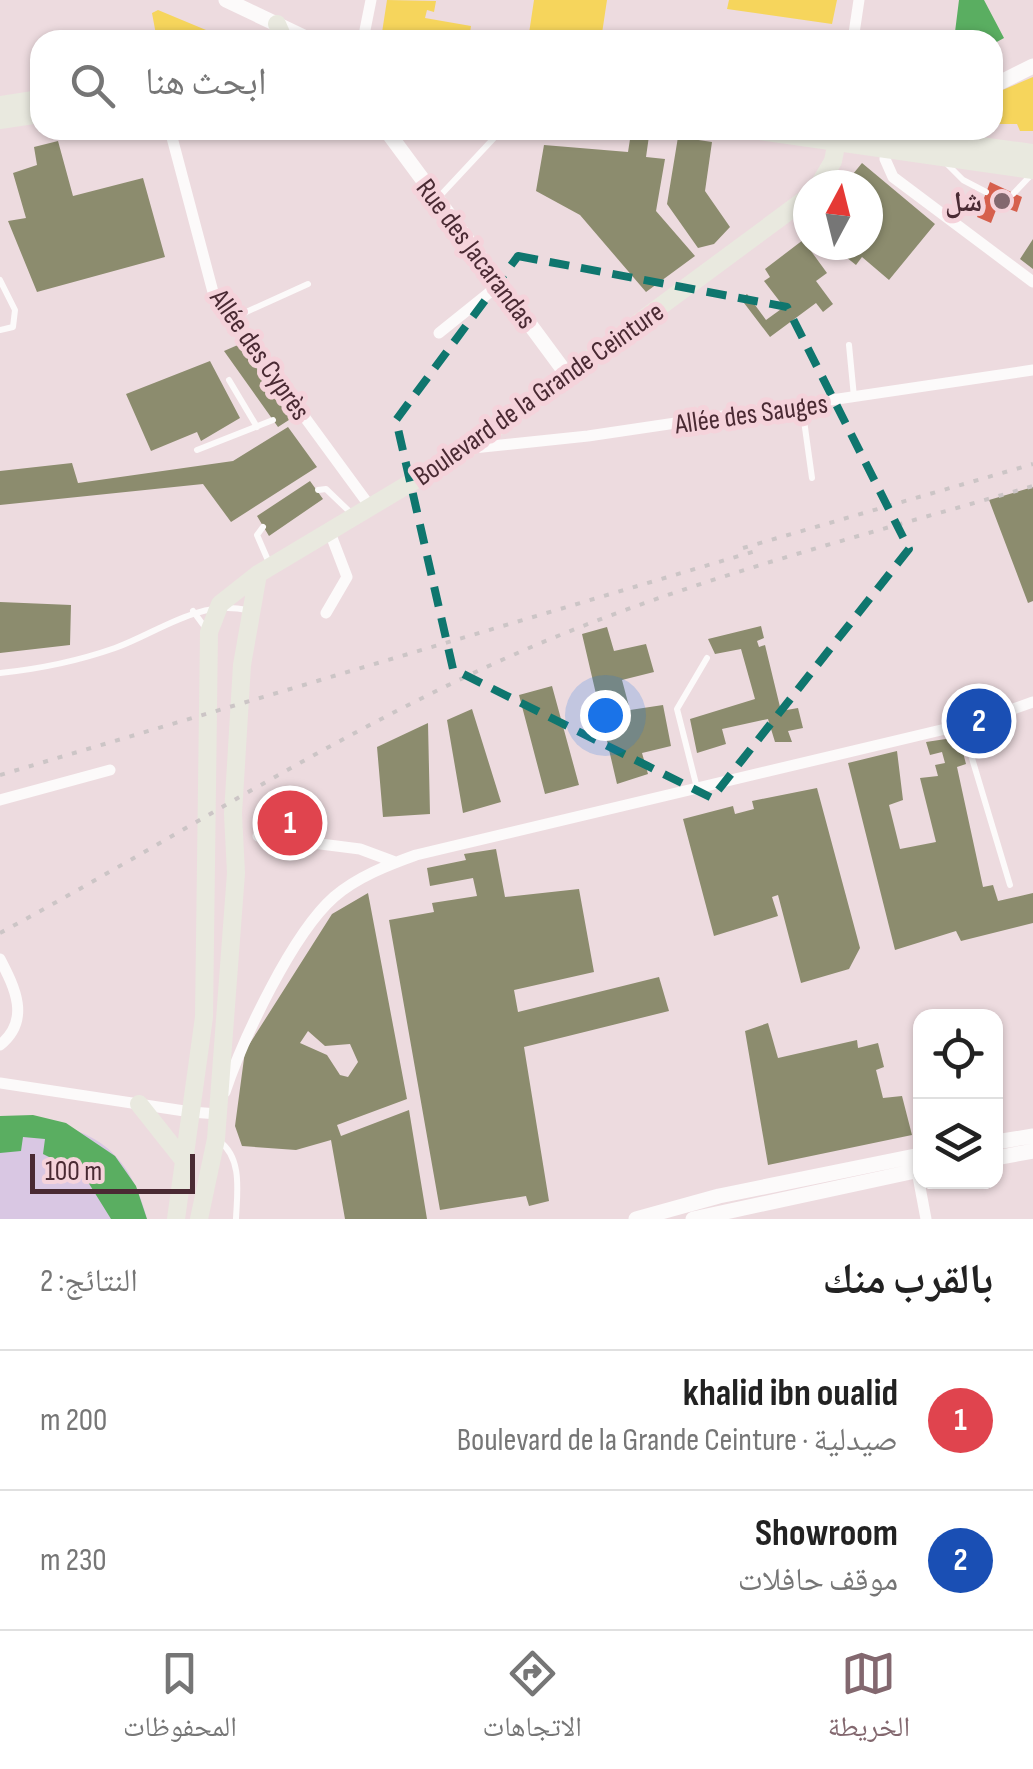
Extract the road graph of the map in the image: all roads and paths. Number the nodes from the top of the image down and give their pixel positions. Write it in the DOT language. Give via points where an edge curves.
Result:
graph roads {
  1 [pos="226,0"];
  2 [pos="371,0"];
  3 [pos="859,0"];
  4 [pos="277,30"];
  5 [pos="365,30"];
  6 [pos="854,30"];
  7 [pos="1033,66"];
  8 [pos="1003,81"];
  9 [pos="30,100"];
  10 [pos="0,105"];
  11 [pos="30,116"];
  12 [pos="0,120"];
  13 [pos="173,140"];
  14 [pos="393,140"];
  15 [pos="492,140"];
  16 [pos="837,140"];
  17 [pos="896,140"];
  18 [pos="902,140"];
  19 [pos="916,140"];
  20 [pos="976,140"];
  21 [pos="982,147"];
  22 [pos="1033,153"];
  23 [pos="942,158"];
  24 [pos="825,170"];
  25 [pos="1033,171"];
  26 [pos="986,192"];
  27 [pos="1013,194"];
  28 [pos="437,200"];
  29 [pos="793,207"];
  30 [pos="0,280"];
  31 [pos="1033,282"];
  32 [pos="308,284"];
  33 [pos="500,284"];
  34 [pos="232,318"];
  35 [pos="0,330"];
  36 [pos="439,333"];
  37 [pos="849,345"];
  38 [pos="1033,370"];
  39 [pos="568,376"];
  40 [pos="229,380"];
  41 [pos="854,398"];
  42 [pos="802,406"];
  43 [pos="273,420"];
  44 [pos="257,426"];
  45 [pos="469,448"];
  46 [pos="197,450"];
  47 [pos="812,478"];
  48 [pos="318,490"];
  49 [pos="361,510"];
  50 [pos="264,527"];
  51 [pos="328,530"];
  52 [pos="265,570"];
  53 [pos="220,604"];
  54 [pos="193,611"];
  55 [pos="253,611"];
  56 [pos="326,614"];
  57 [pos="209,632"];
  58 [pos="707,658"];
  59 [pos="0,673"];
  60 [pos="1033,702"];
  61 [pos="962,725"];
  62 [pos="110,770"];
  63 [pos="697,790"];
  64 [pos="0,800"];
  65 [pos="258,836"];
  66 [pos="395,862"];
  67 [pos="1010,884"];
  68 [pos="0,959"];
  69 [pos="0,1045"];
  70 [pos="0,1083"];
  71 [pos="139,1104"];
  72 [pos="192,1112"];
  73 [pos="218,1114"];
  74 [pos="1033,1136"];
  75 [pos="216,1140"];
  76 [pos="1003,1141"];
  77 [pos="1033,1152"];
  78 [pos="1003,1157"];
  79 [pos="185,1162"];
  80 [pos="913,1167"];
  81 [pos="913,1167"];
  82 [pos="922,1189"];
  83 [pos="176,1219"];
  84 [pos="200,1219"];
  85 [pos="236,1219"];
  86 [pos="636,1219"];
  87 [pos="693,1219"];
  88 [pos="926,1219"];
  1 -- 4 [label="street"];
  2 -- 5 [label="street"];
  3 -- 6 [label="street"];
  7 -- 8 [label="street"];
  9 -- 10 [label="main road"];
  11 -- 12 [label="main road"];
  13 -- 34 [label="street, Allée des Cyprès" via="211,286"];
  14 -- 28 [label="street, Rue des Jacarandas"];
  15 -- 28 [label="lane"];
  16 -- 24 [label="main road"];
  17 -- 31 [label="street" via="885,159 894,177"];
  18 -- 23 [label="main road"];
  19 -- 21 [label="main road"];
  20 -- 21 [label="main road"];
  21 -- 22 [label="main road"];
  23 -- 25 [label="main road"];
  23 -- 26 [label="lane"];
  25 -- 27 [label="lane"];
  28 -- 33 [label="street, Rue des Jacarandas"];
  29 -- 39 [label="main road, Boulevard de la Grande Ceinture"];
  30 -- 35 [label="lane" via="15,320"];
  32 -- 34 [label="lane"];
  33 -- 36 [label="street"];
  33 -- 39 [label="street, Rue des Jacarandas"];
  34 -- 49 [label="street, Allée des Cyprès"];
  37 -- 41 [label="lane"];
  38 -- 41 [label="street, Allée des Sauges"];
  39 -- 45 [label="main road, Boulevard de la Grande Ceinture"];
  40 -- 44 [label="lane"];
  41 -- 42 [label="street, Allée des Sauges"];
  42 -- 45 [label="street, Allée des Sauges"];
  42 -- 47 [label="lane"];
  43 -- 44 [label="lane"];
  44 -- 46 [label="lane"];
  45 -- 49 [label="main road, Boulevard de la Grande Ceinture"];
  48 -- 49 [label="lane"];
  49 -- 51 [label="main road, Boulevard de la Grande Ceinture"];
  50 -- 52 [label="lane" via="258,535"];
  51 -- 52 [label="main road, Boulevard de la Grande Ceinture"];
  51 -- 56 [label="street" via="347,577"];
  52 -- 53 [label="main road, Boulevard de la Grande Ceinture"];
  52 -- 55 [label="main road"];
  53 -- 54 [label="lane"];
  53 -- 55 [label="lane"];
  53 -- 57 [label="main road"];
  54 -- 57 [label="lane"];
  54 -- 59 [label="lane" via="74,661"];
  55 -- 73 [label="main road" via="242,665 236,872"];
  57 -- 72 [label="main road" via="204,1017"];
  58 -- 63 [label="lane" via="677,709"];
  60 -- 61 [label="street"];
  61 -- 63 [label="street"];
  61 -- 67 [label="lane"];
  62 -- 64 [label="street"];
  63 -- 66 [label="street"];
  65 -- 66 [label="street" via="360,849"];
  66 -- 73 [label="street" via="352,884 316,916 241,1044"];
  68 -- 69 [label="street" via="19,1004 14,1029"];
  70 -- 71 [label="street"];
  71 -- 72 [label="street"];
  71 -- 79 [label="main road"];
  72 -- 73 [label="street"];
  72 -- 79 [label="main road"];
  73 -- 75 [label="main road"];
  74 -- 76 [label="street"];
  75 -- 84 [label="main road"];
  75 -- 85 [label="lane" via="236,1167"];
  77 -- 78 [label="street"];
  79 -- 83 [label="main road"];
  80 -- 86 [label="street" via="708,1199"];
  81 -- 87 [label="street"];
  82 -- 88 [label="street"];
}
